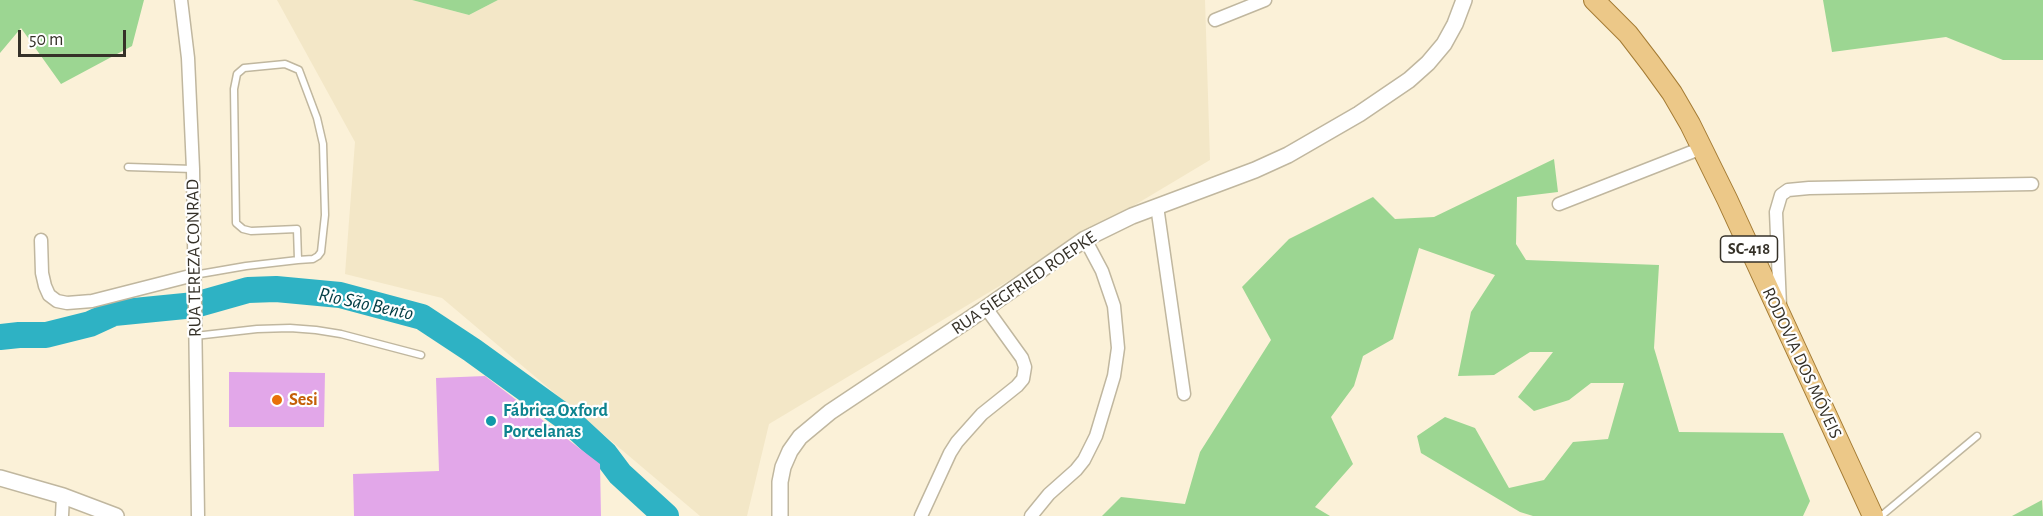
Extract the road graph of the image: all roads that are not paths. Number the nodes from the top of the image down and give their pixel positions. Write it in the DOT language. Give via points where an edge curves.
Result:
graph roads {
  1 [pos="181,0"];
  2 [pos="1265,0"];
  3 [pos="1464,0"];
  4 [pos="1594,0"];
  5 [pos="1215,20"];
  6 [pos="1702,148"];
  7 [pos="128,167"];
  8 [pos="193,169"];
  9 [pos="2032,183"];
  10 [pos="1559,204"];
  11 [pos="1157,206"];
  12 [pos="1086,239"];
  13 [pos="41,240"];
  14 [pos="298,260"];
  15 [pos="194,275"];
  16 [pos="986,308"];
  17 [pos="1781,320"];
  18 [pos="195,336"];
  19 [pos="421,355"];
  20 [pos="1184,394"];
  21 [pos="1977,436"];
  22 [pos="0,478"];
  23 [pos="63,496"];
  24 [pos="62,516"];
  25 [pos="116,516"];
  26 [pos="198,516"];
  27 [pos="780,516"];
  28 [pos="921,516"];
  29 [pos="1031,516"];
  30 [pos="1873,516"];
  31 [pos="1881,516"];
  1 -- 8 [label="street, RUA TEREZA CONRAD"];
  2 -- 5 [label="street"];
  3 -- 11 [label="street, RUA SIEGFRIED ROEPKE" via="1444,44 1428,63 1385,97 1288,155"];
  4 -- 6 [label="main road, RODOVIA DOS MÓVEIS / SC-418" via="1651,64"];
  6 -- 10 [label="street"];
  6 -- 17 [label="main road, RODOVIA DOS MÓVEIS / SC-418"];
  7 -- 8 [label="lane"];
  8 -- 15 [label="street, RUA TEREZA CONRAD"];
  9 -- 17 [label="street" via="1788,190 1781,195 1776,212"];
  11 -- 12 [label="street, RUA SIEGFRIED ROEPKE"];
  11 -- 20 [label="street"];
  12 -- 16 [label="street, RUA SIEGFRIED ROEPKE"];
  12 -- 29 [label="street" via="1114,306 1118,334 1114,376 1096,436 1084,460"];
  13 -- 15 [label="street" via="45,286 57,301 92,301"];
  14 -- 14 [label="lane" via="297,230 251,231 236,223 234,89 237,74 244,68 285,64 299,70 317,118 323,144 325,215 321,252 313,259"];
  14 -- 15 [label="lane"];
  15 -- 18 [label="street, RUA TEREZA CONRAD"];
  16 -- 27 [label="street, RUA SIEGFRIED ROEPKE" via="838,406 800,437 783,466"];
  16 -- 28 [label="street" via="1022,358 1023,379 957,442"];
  17 -- 30 [label="main road, RODOVIA DOS MÓVEIS / SC-418"];
  18 -- 19 [label="lane" via="257,329 307,329"];
  18 -- 26 [label="street, RUA TEREZA CONRAD"];
  21 -- 31 [label="lane"];
  22 -- 23 [label="street"];
  23 -- 24 [label="street"];
  23 -- 25 [label="street"];
}
